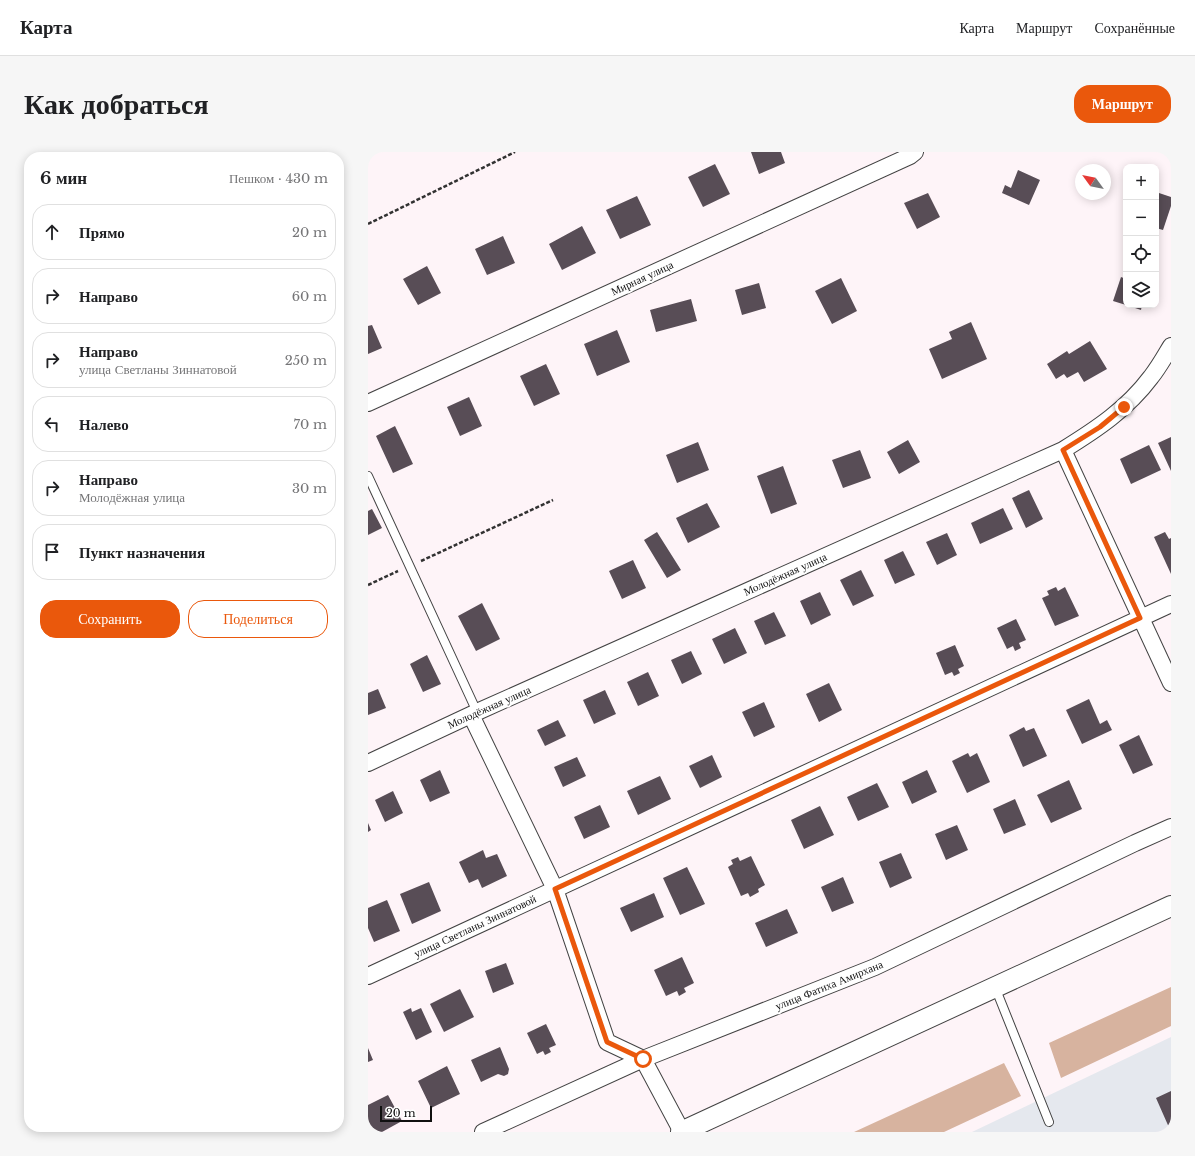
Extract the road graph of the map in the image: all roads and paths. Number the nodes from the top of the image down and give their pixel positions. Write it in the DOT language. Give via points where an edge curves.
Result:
graph roads {
  1 [pos="515,152"];
  2 [pos="915,152"];
  3 [pos="368,224"];
  4 [pos="1171,346"];
  5 [pos="368,403"];
  6 [pos="1063,450"];
  7 [pos="368,476"];
  8 [pos="553,500"];
  9 [pos="411,566"];
  10 [pos="368,585"];
  11 [pos="1171,604"];
  12 [pos="1140,618"];
  13 [pos="1171,683"];
  14 [pos="474,714"];
  15 [pos="368,763"];
  16 [pos="1171,827"];
  17 [pos="555,889"];
  18 [pos="1171,906"];
  19 [pos="368,976"];
  20 [pos="995,987"];
  21 [pos="643,1059"];
  22 [pos="1050,1122"];
  23 [pos="483,1132"];
  24 [pos="682,1132"];
  1 -- 3 [label="path"];
  2 -- 5 [label="street, Мирная улица"];
  4 -- 6 [label="street, Молодёжная улица" via="1151,377 1124,407 1100,427"];
  6 -- 12 [label="street"];
  6 -- 14 [label="street, Молодёжная улица"];
  7 -- 9 [label="lane"];
  8 -- 9 [label="path"];
  9 -- 10 [label="path"];
  9 -- 14 [label="lane"];
  11 -- 12 [label="street, улица Светланы Зиннатовой"];
  12 -- 13 [label="street"];
  12 -- 17 [label="street, улица Светланы Зиннатовой"];
  14 -- 15 [label="street, Молодёжная улица"];
  14 -- 17 [label="street"];
  16 -- 21 [label="street, улица Фатиха Амирхана" via="875,967"];
  17 -- 19 [label="street, улица Светланы Зиннатовой"];
  17 -- 21 [label="street" via="607,1042"];
  18 -- 20 [label="street"];
  20 -- 22 [label="lane"];
  20 -- 24 [label="street"];
  21 -- 23 [label="street, улица Фатиха Амирхана"];
  21 -- 24 [label="street"];
}
